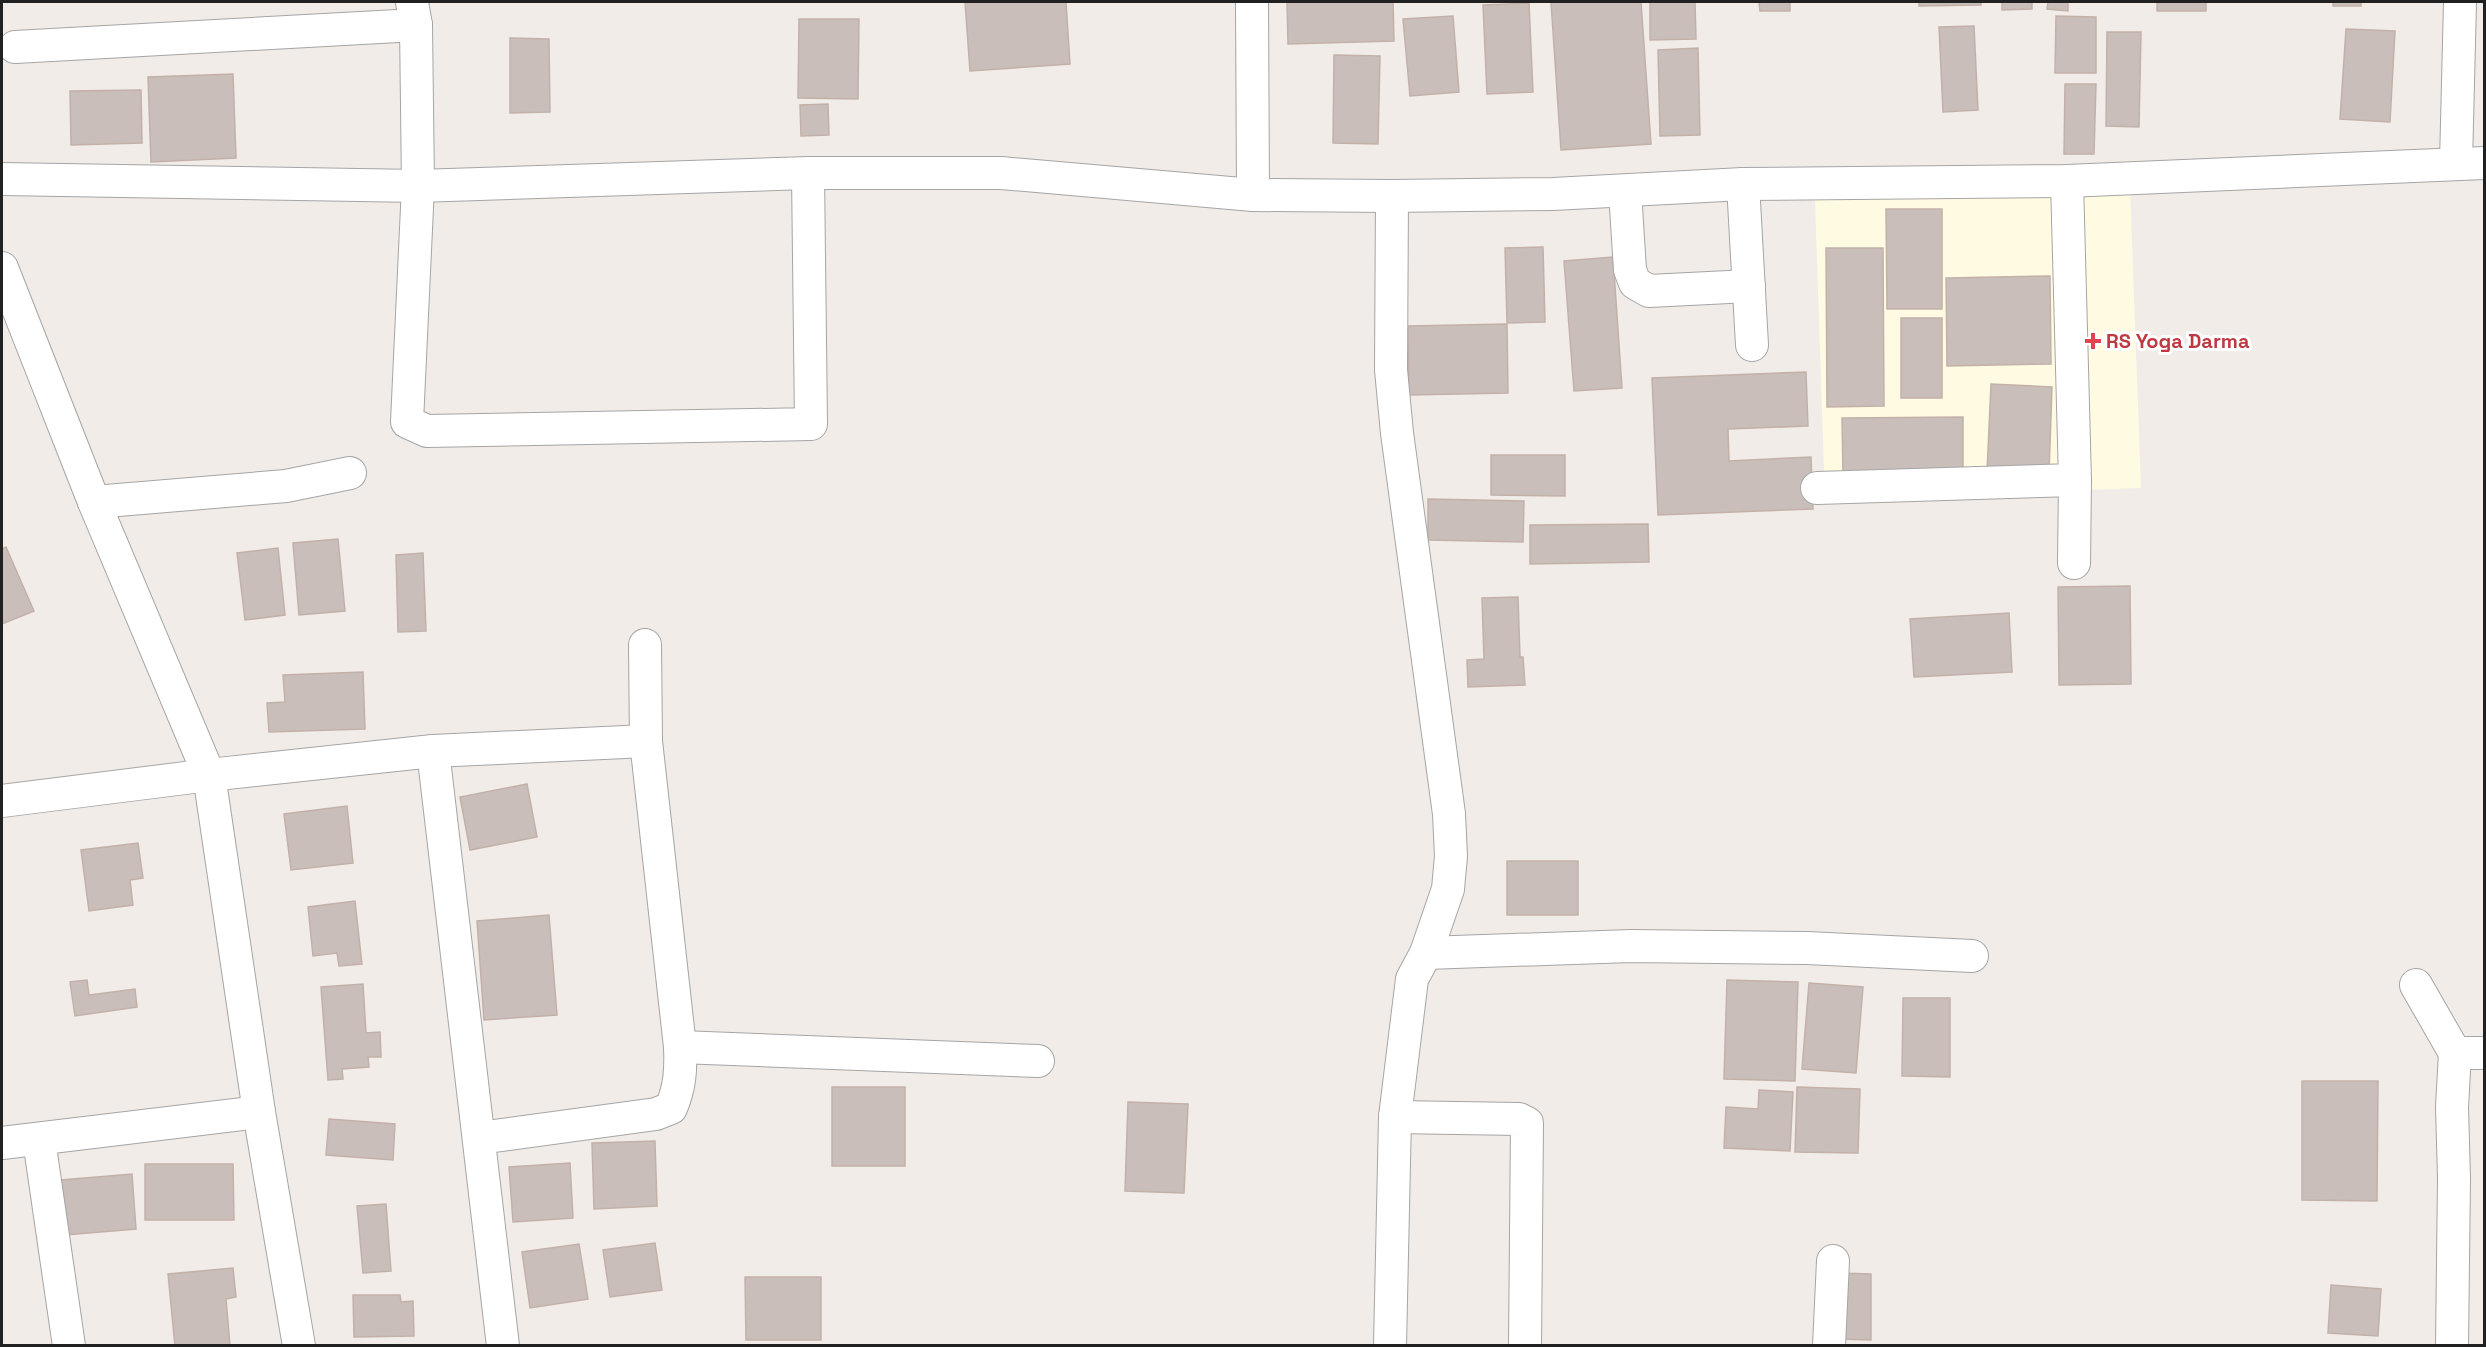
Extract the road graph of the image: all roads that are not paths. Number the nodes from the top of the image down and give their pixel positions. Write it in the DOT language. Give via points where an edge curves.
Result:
graph roads {
  1 [pos="1252,2"];
  2 [pos="2460,2"];
  3 [pos="415,13"];
  4 [pos="15,47"];
  5 [pos="2470,163"];
  6 [pos="808,173"];
  7 [pos="2,179"];
  8 [pos="2067,181"];
  9 [pos="1743,184"];
  10 [pos="418,186"];
  11 [pos="1625,191"];
  12 [pos="1253,195"];
  13 [pos="1392,195"];
  14 [pos="2,268"];
  15 [pos="1749,286"];
  16 [pos="1752,345"];
  17 [pos="350,474"];
  18 [pos="2075,480"];
  19 [pos="1817,488"];
  20 [pos="94,502"];
  21 [pos="2074,563"];
  22 [pos="645,645"];
  23 [pos="646,741"];
  24 [pos="433,751"];
  25 [pos="209,775"];
  26 [pos="2,801"];
  27 [pos="1426,952"];
  28 [pos="1972,956"];
  29 [pos="2416,985"];
  30 [pos="680,1047"];
  31 [pos="2470,1053"];
  32 [pos="1038,1061"];
  33 [pos="259,1112"];
  34 [pos="1395,1117"];
  35 [pos="479,1138"];
  36 [pos="39,1140"];
  37 [pos="2,1143"];
  38 [pos="1833,1261"];
  39 [pos="69,1346"];
  40 [pos="299,1346"];
  41 [pos="503,1346"];
  42 [pos="1390,1346"];
  43 [pos="1525,1346"];
  44 [pos="1829,1346"];
  45 [pos="2452,1346"];
  1 -- 12 [label="street"];
  2 -- 5 [label="street"];
  3 -- 4 [label="street"];
  3 -- 10 [label="street"];
  5 -- 8 [label="street"];
  6 -- 10 [label="street"];
  6 -- 10 [label="street" via="811,424 427,431 407,422"];
  6 -- 12 [label="street" via="1001,173"];
  7 -- 10 [label="street"];
  8 -- 9 [label="street"];
  8 -- 18 [label="street"];
  9 -- 11 [label="street"];
  9 -- 15 [label="street"];
  11 -- 13 [label="street"];
  11 -- 15 [label="street" via="1630,270 1635,283 1649,291"];
  12 -- 13 [label="street"];
  13 -- 27 [label="street" via="1392,381 1449,814 1448,889"];
  14 -- 20 [label="street"];
  15 -- 16 [label="street"];
  17 -- 20 [label="street" via="286,486"];
  18 -- 19 [label="street"];
  18 -- 21 [label="street"];
  20 -- 25 [label="street"];
  22 -- 23 [label="street"];
  23 -- 24 [label="street"];
  23 -- 30 [label="street"];
  24 -- 25 [label="street"];
  24 -- 35 [label="street"];
  25 -- 26 [label="street"];
  25 -- 33 [label="street"];
  27 -- 28 [label="street" via="1642,946"];
  27 -- 34 [label="street" via="1412,979"];
  29 -- 31 [label="street"];
  30 -- 32 [label="street"];
  30 -- 35 [label="street" via="682,1072 671,1108 656,1114"];
  31 -- 45 [label="street" via="2452,1107"];
  33 -- 36 [label="street"];
  33 -- 40 [label="street"];
  34 -- 42 [label="street"];
  34 -- 43 [label="street" via="1519,1119 1527,1123"];
  35 -- 41 [label="street"];
  36 -- 37 [label="street"];
  36 -- 39 [label="street"];
  38 -- 44 [label="street"];
}
